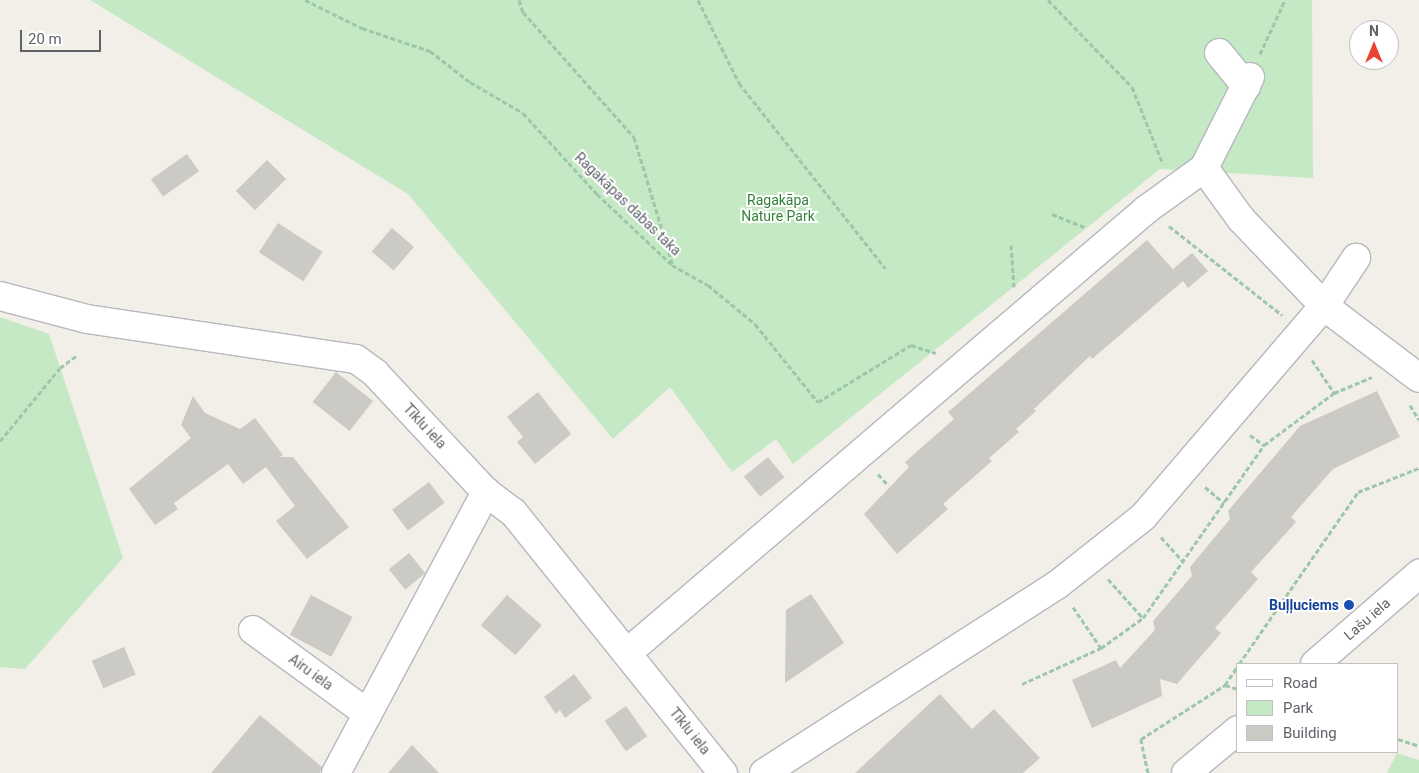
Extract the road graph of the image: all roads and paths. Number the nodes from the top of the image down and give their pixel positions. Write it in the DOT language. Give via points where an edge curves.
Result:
graph roads {
  1 [pos="305,0"];
  2 [pos="519,0"];
  3 [pos="698,0"];
  4 [pos="1048,0"];
  5 [pos="1285,0"];
  6 [pos="1219,53"];
  7 [pos="1248,81"];
  8 [pos="1204,168"];
  9 [pos="1174,190"];
  10 [pos="1147,210"];
  11 [pos="1356,258"];
  12 [pos="672,264"];
  13 [pos="885,268"];
  14 [pos="0,296"];
  15 [pos="1324,306"];
  16 [pos="1299,334"];
  17 [pos="911,345"];
  18 [pos="77,355"];
  19 [pos="1373,377"];
  20 [pos="1419,378"];
  21 [pos="1334,393"];
  22 [pos="0,441"];
  23 [pos="1419,468"];
  24 [pos="486,492"];
  25 [pos="1090,559"];
  26 [pos="1419,574"];
  27 [pos="1057,585"];
  28 [pos="1143,618"];
  29 [pos="253,630"];
  30 [pos="1101,648"];
  31 [pos="627,653"];
  32 [pos="1239,663"];
  33 [pos="1316,663"];
  34 [pos="1236,668"];
  35 [pos="1022,684"];
  36 [pos="1225,685"];
  37 [pos="1236,688"];
  38 [pos="368,714"];
  39 [pos="1236,732"];
  40 [pos="1399,740"];
  41 [pos="1419,746"];
  42 [pos="336,773"];
  43 [pos="723,773"];
  44 [pos="764,773"];
  45 [pos="1148,773"];
  46 [pos="1186,773"];
  1 -- 12 [label="path, Ragakāpas dabas taka" via="362,28 430,51 470,82 523,112 598,194"];
  2 -- 12 [label="path" via="523,12 634,137"];
  3 -- 13 [label="path" via="739,83"];
  4 -- 9 [label="path" via="1132,87"];
  5 -- 7 [label="path"];
  6 -- 7 [label="street"];
  7 -- 8 [label="street"];
  8 -- 9 [label="street"];
  8 -- 15 [label="street" via="1241,218"];
  9 -- 10 [label="street"];
  10 -- 16 [label="path"];
  10 -- 31 [label="street"];
  11 -- 15 [label="street"];
  12 -- 17 [label="path, Ragakāpas dabas taka" via="708,284 755,324 818,402"];
  14 -- 24 [label="street, Tīklu iela" via="87,319 356,359 375,373"];
  15 -- 16 [label="street"];
  15 -- 20 [label="street"];
  16 -- 21 [label="path"];
  16 -- 25 [label="street" via="1143,517"];
  18 -- 22 [label="path" via="60,368"];
  19 -- 21 [label="path"];
  21 -- 28 [label="path" via="1264,445"];
  23 -- 32 [label="path" via="1358,492"];
  24 -- 31 [label="street, Tīklu iela" via="513,512"];
  24 -- 38 [label="street" via="441,570"];
  25 -- 27 [label="street"];
  25 -- 28 [label="path"];
  26 -- 33 [label="street, Lašu iela"];
  27 -- 30 [label="path"];
  27 -- 44 [label="street"];
  28 -- 30 [label="path"];
  29 -- 38 [label="street, Airu iela"];
  30 -- 35 [label="path"];
  31 -- 43 [label="street, Tīklu iela"];
  34 -- 36 [label="path"];
  36 -- 37 [label="path"];
  36 -- 45 [label="path" via="1141,739"];
  38 -- 42 [label="street"];
  39 -- 46 [label="street"];
  40 -- 41 [label="path"];
}
